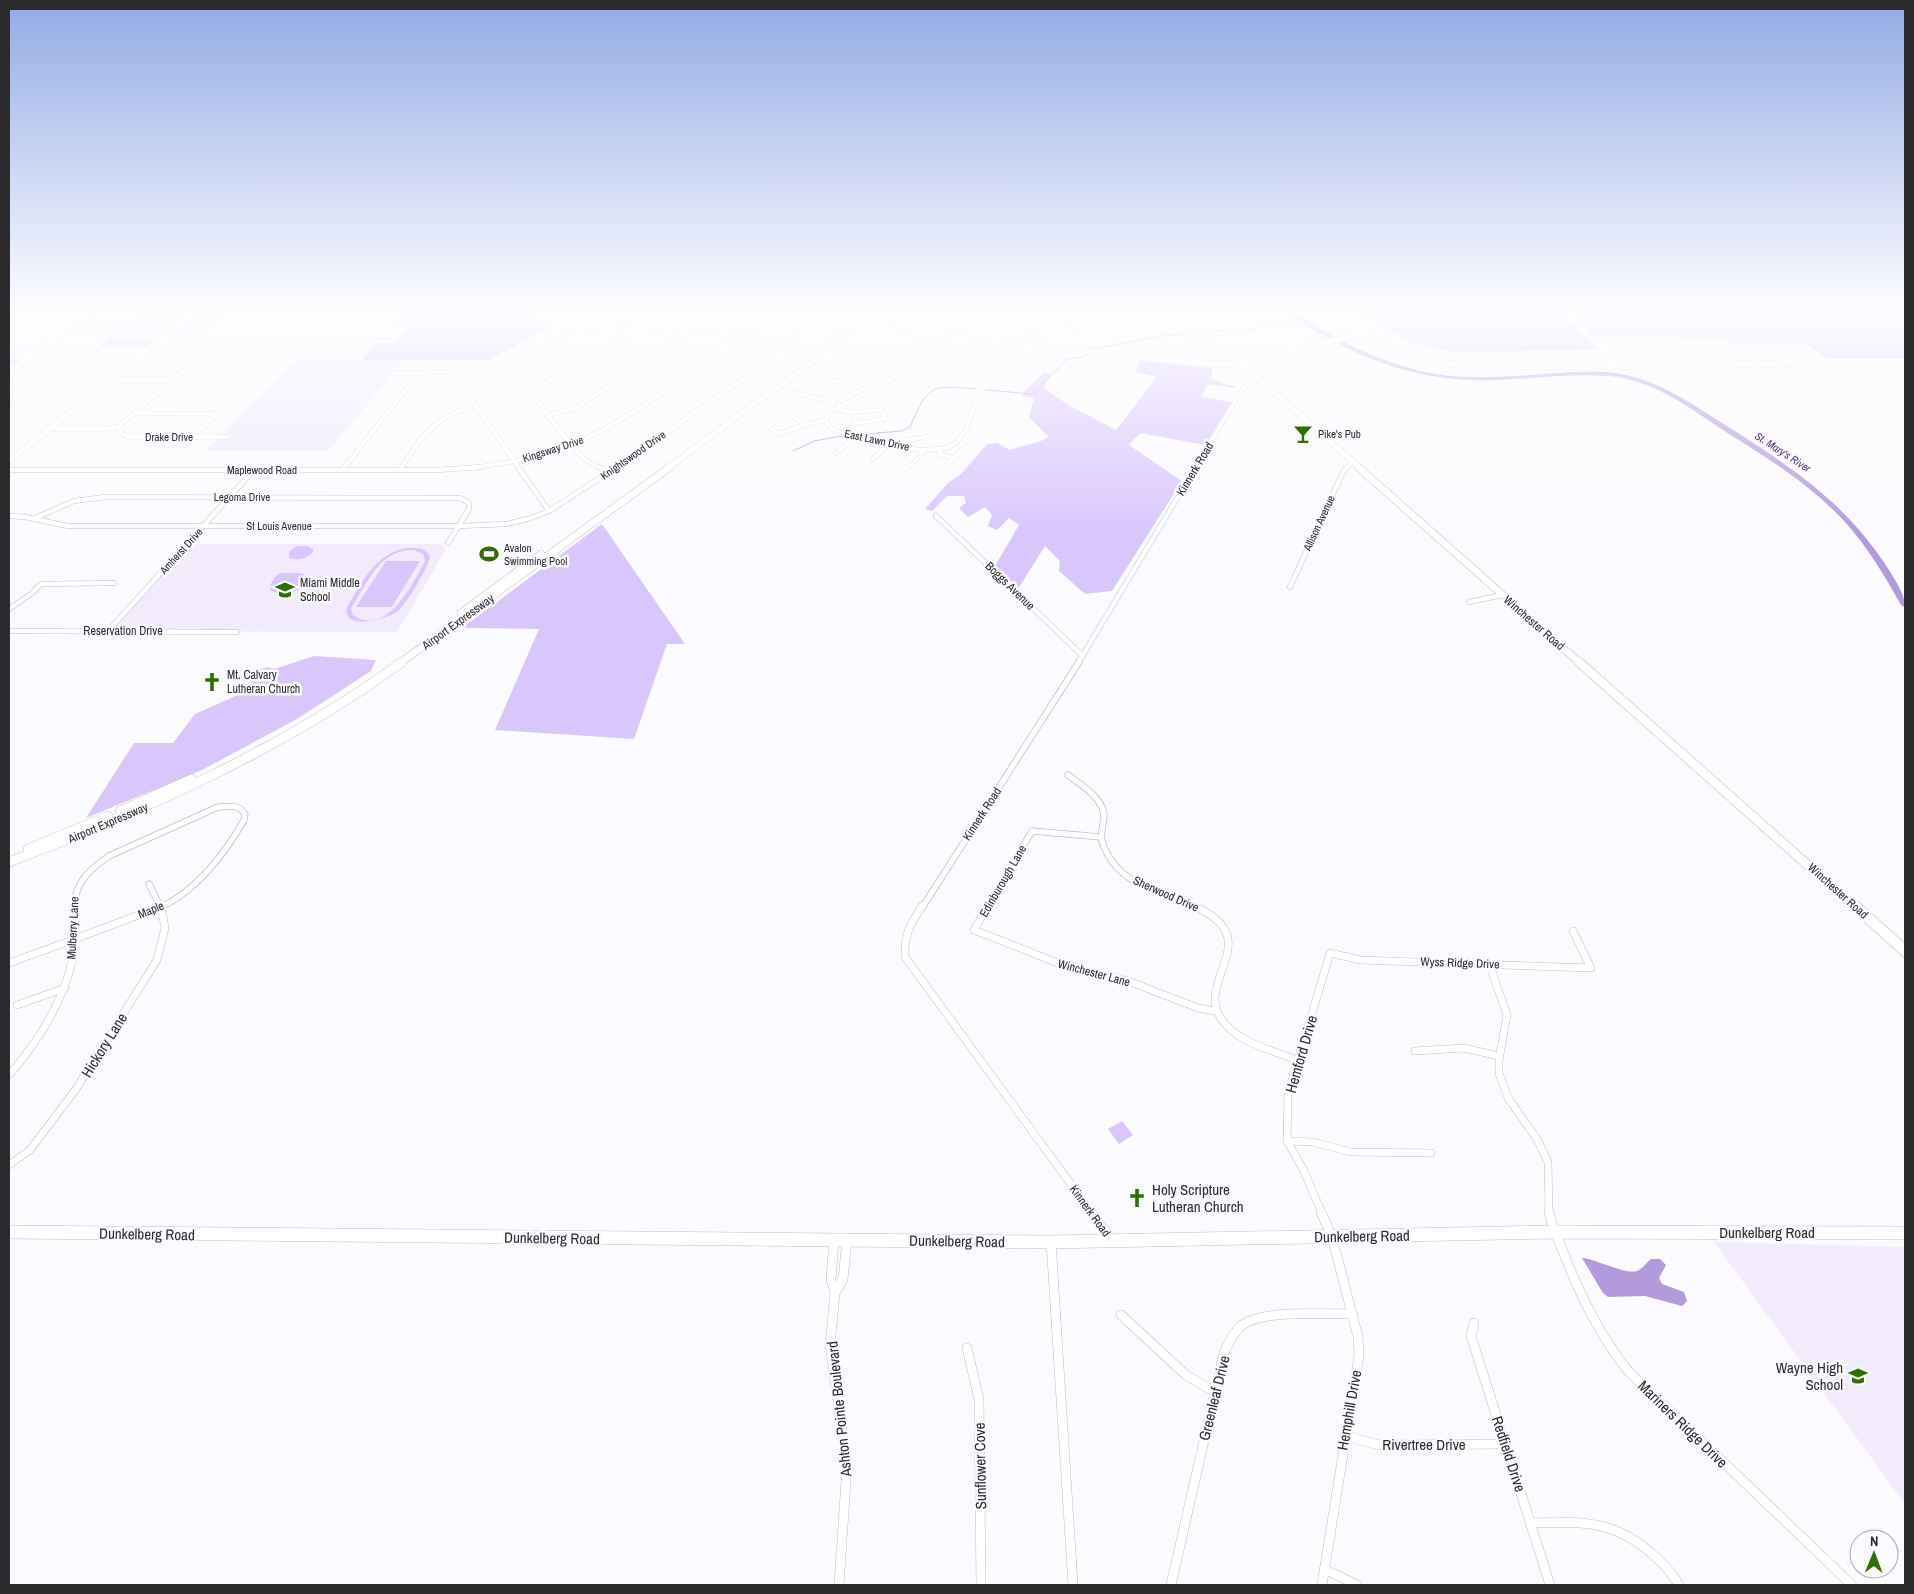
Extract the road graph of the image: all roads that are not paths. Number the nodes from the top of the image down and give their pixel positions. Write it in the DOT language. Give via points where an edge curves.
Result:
graph roads {
  1 [pos="13,385"];
  2 [pos="103,385"];
  3 [pos="166,385"];
  4 [pos="246,385"];
  5 [pos="409,385"];
  6 [pos="462,385"];
  7 [pos="525,385"];
  8 [pos="539,385"];
  9 [pos="611,385"];
  10 [pos="673,385"];
  11 [pos="734,385"];
  12 [pos="773,385"];
  13 [pos="781,385"];
  14 [pos="851,385"];
  15 [pos="880,385"];
  16 [pos="982,385"];
  17 [pos="1247,385"];
  18 [pos="1267,385"];
  19 [pos="528,389"];
  20 [pos="159,391"];
  21 [pos="192,391"];
  22 [pos="872,391"];
  23 [pos="787,392"];
  24 [pos="9,402"];
  25 [pos="476,406"];
  26 [pos="842,406"];
  27 [pos="836,408"];
  28 [pos="852,412"];
  29 [pos="133,414"];
  30 [pos="216,414"];
  31 [pos="548,415"];
  32 [pos="826,420"];
  33 [pos="804,425"];
  34 [pos="118,427"];
  35 [pos="48,429"];
  36 [pos="856,436"];
  37 [pos="928,436"];
  38 [pos="193,437"];
  39 [pos="226,437"];
  40 [pos="890,443"];
  41 [pos="571,445"];
  42 [pos="898,445"];
  43 [pos="925,450"];
  44 [pos="936,450"];
  45 [pos="962,450"];
  46 [pos="836,454"];
  47 [pos="12,455"];
  48 [pos="954,458"];
  49 [pos="873,459"];
  50 [pos="9,461"];
  51 [pos="514,462"];
  52 [pos="1353,462"];
  53 [pos="947,465"];
  54 [pos="911,466"];
  55 [pos="9,470"];
  56 [pos="254,470"];
  57 [pos="342,470"];
  58 [pos="400,470"];
  59 [pos="609,472"];
  60 [pos="229,497"];
  61 [pos="549,511"];
  62 [pos="9,516"];
  63 [pos="936,516"];
  64 [pos="35,518"];
  65 [pos="203,526"];
  66 [pos="459,526"];
  67 [pos="448,543"];
  68 [pos="114,584"];
  69 [pos="1290,587"];
  70 [pos="1502,595"];
  71 [pos="1469,602"];
  72 [pos="9,609"];
  73 [pos="9,631"];
  74 [pos="108,631"];
  75 [pos="237,632"];
  76 [pos="1082,656"];
  77 [pos="1068,775"];
  78 [pos="235,806"];
  79 [pos="1101,837"];
  80 [pos="9,856"];
  81 [pos="9,862"];
  82 [pos="149,884"];
  83 [pos="161,907"];
  84 [pos="974,930"];
  85 [pos="1573,931"];
  86 [pos="74,939"];
  87 [pos="1905,951"];
  88 [pos="1330,953"];
  89 [pos="9,963"];
  90 [pos="1489,964"];
  91 [pos="65,988"];
  92 [pos="17,1005"];
  93 [pos="1215,1011"];
  94 [pos="1415,1051"];
  95 [pos="1499,1056"];
  96 [pos="1299,1061"];
  97 [pos="9,1075"];
  98 [pos="1288,1140"];
  99 [pos="1431,1153"];
  100 [pos="9,1165"];
  101 [pos="9,1232"];
  102 [pos="1555,1232"];
  103 [pos="1905,1233"];
  104 [pos="1332,1237"];
  105 [pos="840,1240"];
  106 [pos="1112,1241"];
  107 [pos="1051,1242"];
  108 [pos="835,1293"];
  109 [pos="1353,1314"];
  110 [pos="1121,1315"];
  111 [pos="1474,1322"];
  112 [pos="967,1348"];
  113 [pos="1215,1392"];
  114 [pos="1345,1434"];
  115 [pos="1505,1444"];
  116 [pos="1531,1524"];
  117 [pos="1324,1569"];
  118 [pos="839,1585"];
  119 [pos="981,1585"];
  120 [pos="1073,1585"];
  121 [pos="1171,1585"];
  122 [pos="1322,1585"];
  123 [pos="1357,1585"];
  124 [pos="1550,1585"];
  125 [pos="1679,1585"];
  126 [pos="1852,1585"];
  1 -- 24 [label="street"];
  2 -- 35 [label="main road"];
  3 -- 20 [label="street"];
  4 -- 30 [label="street"];
  5 -- 57 [label="street"];
  6 -- 25 [label="street"];
  7 -- 19 [label="street"];
  8 -- 19 [label="street"];
  9 -- 31 [label="street" via="570,410"];
  10 -- 41 [label="street, Kingsway Drive" via="616,422"];
  11 -- 59 [label="street, Knightswood Drive"];
  12 -- 80 [label="main road, Airport Expressway" via="379,673 292,726 214,768 122,811"];
  13 -- 81 [label="main road, Airport Expressway" via="368,687 312,722 160,801"];
  14 -- 22 [label="street"];
  15 -- 22 [label="street"];
  16 -- 44 [label="street" via="964,436 954,444"];
  17 -- 76 [label="street, Kinnerk Road"];
  18 -- 52 [label="main road, Winchester Road"];
  19 -- 31 [label="street"];
  20 -- 21 [label="street"];
  20 -- 29 [label="street"];
  22 -- 26 [label="street"];
  23 -- 26 [label="street"];
  25 -- 51 [label="street"];
  25 -- 58 [label="street" via="455,412 431,426"];
  26 -- 27 [label="street"];
  27 -- 28 [label="street"];
  27 -- 32 [label="street"];
  28 -- 28 [label="street" via="882,410 886,419 856,423"];
  29 -- 30 [label="street"];
  29 -- 34 [label="street"];
  30 -- 38 [label="street"];
  31 -- 41 [label="street"];
  32 -- 33 [label="street"];
  32 -- 36 [label="street, East Lawn Drive" via="834,430"];
  33 -- 33 [label="street" via="777,433 767,424 792,416"];
  34 -- 35 [label="street"];
  34 -- 38 [label="street, Drake Drive" via="124,435 133,437"];
  35 -- 47 [label="main road"];
  36 -- 40 [label="street, East Lawn Drive"];
  36 -- 46 [label="street"];
  37 -- 42 [label="street" via="902,441"];
  38 -- 39 [label="street, Drake Drive"];
  40 -- 42 [label="street, East Lawn Drive"];
  40 -- 49 [label="street"];
  41 -- 51 [label="street, Kingsway Drive"];
  41 -- 59 [label="street" via="587,461"];
  42 -- 43 [label="street, East Lawn Drive"];
  43 -- 44 [label="street, East Lawn Drive"];
  43 -- 54 [label="street"];
  44 -- 48 [label="street"];
  45 -- 48 [label="street"];
  47 -- 50 [label="main road"];
  48 -- 53 [label="street"];
  51 -- 58 [label="street, Maplewood Road" via="459,469"];
  51 -- 61 [label="street"];
  52 -- 69 [label="street, Allison Avenue" via="1344,470"];
  52 -- 70 [label="main road, Winchester Road"];
  55 -- 56 [label="street, Maplewood Road"];
  56 -- 57 [label="street, Maplewood Road"];
  56 -- 60 [label="street, Amherst Drive"];
  57 -- 58 [label="street, Maplewood Road"];
  59 -- 61 [label="street, Knightswood Drive"];
  60 -- 64 [label="street, Legoma Drive" via="93,497 69,502"];
  60 -- 65 [label="street, Amherst Drive"];
  60 -- 66 [label="street, Legoma Drive" via="453,497 469,503"];
  61 -- 66 [label="street, St Louis Avenue" via="507,524"];
  62 -- 64 [label="street, St Louis Avenue"];
  63 -- 76 [label="street, Boggs Avenue"];
  64 -- 65 [label="street, St Louis Avenue" via="68,526"];
  65 -- 66 [label="street, St Louis Avenue"];
  65 -- 74 [label="street, Amherst Drive"];
  66 -- 67 [label="street"];
  68 -- 72 [label="street" via="41,584"];
  70 -- 71 [label="street"];
  70 -- 87 [label="main road, Winchester Road"];
  73 -- 74 [label="street, Reservation Drive"];
  74 -- 75 [label="street, Reservation Drive"];
  76 -- 106 [label="street, Kinnerk Road" via="908,929 904,949 905,957"];
  77 -- 79 [label="street" via="1101,805 1104,818"];
  78 -- 83 [label="street, Maple" via="245,814 242,826 192,885"];
  78 -- 86 [label="street, Mulberry Lane" via="225,805 207,811 95,864 82,878 73,899"];
  79 -- 84 [label="street, Edinburough Lane" via="1032,831"];
  79 -- 93 [label="street, Sherwood Drive" via="1111,860 1126,876 1150,890 1201,910 1220,924 1230,948 1215,987"];
  82 -- 83 [label="street"];
  83 -- 86 [label="street, Maple"];
  83 -- 100 [label="street, Hickory Lane" via="165,928 157,960 44,1134 30,1150"];
  84 -- 93 [label="street, Winchester Lane" via="1063,965 1128,981 1198,1008"];
  85 -- 90 [label="street, Wyss Ridge Drive" via="1591,968"];
  86 -- 89 [label="street, Maple"];
  86 -- 91 [label="street, Mulberry Lane" via="74,956"];
  88 -- 90 [label="street, Wyss Ridge Drive" via="1360,960"];
  88 -- 96 [label="street, Hemford Drive"];
  90 -- 95 [label="street, Mariners Ridge Drive" via="1507,1020"];
  91 -- 92 [label="street"];
  91 -- 97 [label="street, Mulberry Lane" via="29,1051"];
  93 -- 96 [label="street" via="1233,1032"];
  94 -- 95 [label="street" via="1464,1048"];
  95 -- 102 [label="street, Mariners Ridge Drive" via="1498,1071 1503,1089 1548,1162 1547,1206"];
  96 -- 98 [label="street, Hemford Drive" via="1288,1094"];
  98 -- 99 [label="street" via="1313,1142 1352,1152"];
  98 -- 104 [label="street, Hemford Drive"];
  101 -- 105 [label="main road, Dunkelberg Road"];
  102 -- 103 [label="main road, Dunkelberg Road"];
  102 -- 104 [label="main road, Dunkelberg Road"];
  102 -- 126 [label="street, Mariners Ridge Drive" via="1590,1314 1616,1357"];
  104 -- 106 [label="main road, Dunkelberg Road"];
  104 -- 109 [label="street, Hemphill Drive"];
  105 -- 107 [label="main road, Dunkelberg Road"];
  105 -- 108 [label="street, Ashton Pointe Boulevard" via="832,1279"];
  105 -- 108 [label="street, Ashton Pointe Boulevard" via="843,1279"];
  106 -- 107 [label="main road, Dunkelberg Road"];
  107 -- 120 [label="street"];
  108 -- 118 [label="street, Ashton Pointe Boulevard" via="830,1345 847,1466"];
  109 -- 113 [label="street, Greenleaf Drive" via="1271,1316 1242,1325 1224,1353"];
  109 -- 114 [label="street, Hemphill Drive" via="1359,1355"];
  110 -- 113 [label="street" via="1186,1374"];
  111 -- 115 [label="street, Redfield Drive" via="1471,1336"];
  112 -- 119 [label="street, Sunflower Cove" via="979,1399"];
  113 -- 121 [label="street, Greenleaf Drive"];
  114 -- 115 [label="street, Rivertree Drive" via="1380,1445"];
  114 -- 117 [label="street, Hemphill Drive"];
  115 -- 116 [label="street, Redfield Drive"];
  116 -- 124 [label="street, Redfield Drive"];
  116 -- 125 [label="street" via="1590,1523 1615,1527 1640,1540"];
  117 -- 122 [label="street, Hemphill Drive"];
  117 -- 123 [label="street"];
}
